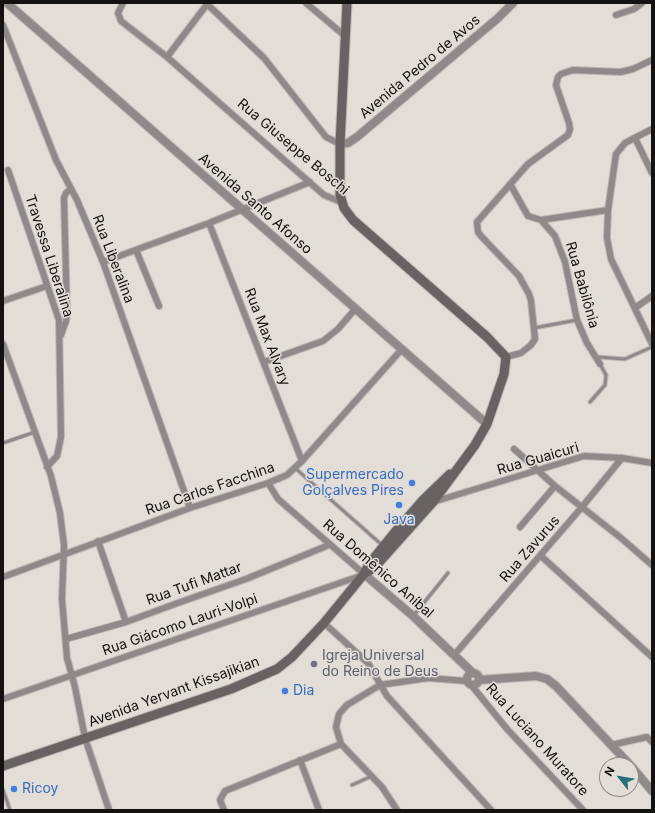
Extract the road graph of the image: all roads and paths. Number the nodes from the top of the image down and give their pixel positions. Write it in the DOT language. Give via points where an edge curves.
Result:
graph roads {
  1 [pos="306,3"];
  2 [pos="347,3"];
  3 [pos="513,3"];
  4 [pos="642,3"];
  5 [pos="6,4"];
  6 [pos="207,4"];
  7 [pos="121,5"];
  8 [pos="616,15"];
  9 [pos="3,24"];
  10 [pos="345,36"];
  11 [pos="167,58"];
  12 [pos="652,60"];
  13 [pos="652,129"];
  14 [pos="635,138"];
  15 [pos="340,144"];
  16 [pos="8,170"];
  17 [pos="652,173"];
  18 [pos="310,182"];
  19 [pos="510,184"];
  20 [pos="71,189"];
  21 [pos="341,202"];
  22 [pos="242,210"];
  23 [pos="608,210"];
  24 [pos="541,220"];
  25 [pos="209,223"];
  26 [pos="136,250"];
  27 [pos="103,262"];
  28 [pos="47,286"];
  29 [pos="652,296"];
  30 [pos="3,301"];
  31 [pos="159,306"];
  32 [pos="356,308"];
  33 [pos="635,308"];
  34 [pos="577,320"];
  35 [pos="534,328"];
  36 [pos="60,335"];
  37 [pos="3,344"];
  38 [pos="652,345"];
  39 [pos="402,349"];
  40 [pos="506,356"];
  41 [pos="596,357"];
  42 [pos="264,362"];
  43 [pos="600,364"];
  44 [pos="590,402"];
  45 [pos="487,424"];
  46 [pos="35,432"];
  47 [pos="3,443"];
  48 [pos="514,449"];
  49 [pos="622,458"];
  50 [pos="302,461"];
  51 [pos="652,463"];
  52 [pos="47,467"];
  53 [pos="295,468"];
  54 [pos="458,468"];
  55 [pos="539,471"];
  56 [pos="268,483"];
  57 [pos="555,486"];
  58 [pos="423,500"];
  59 [pos="433,502"];
  60 [pos="582,507"];
  61 [pos="190,508"];
  62 [pos="520,527"];
  63 [pos="98,541"];
  64 [pos="329,545"];
  65 [pos="383,546"];
  66 [pos="63,556"];
  67 [pos="540,556"];
  68 [pos="652,565"];
  69 [pos="448,573"];
  70 [pos="364,574"];
  71 [pos="3,577"];
  72 [pos="413,616"];
  73 [pos="126,622"];
  74 [pos="324,623"];
  75 [pos="66,639"];
  76 [pos="455,654"];
  77 [pos="652,656"];
  78 [pos="473,673"];
  79 [pos="72,675"];
  80 [pos="479,680"];
  81 [pos="380,684"];
  82 [pos="469,684"];
  83 [pos="3,699"];
  84 [pos="649,735"];
  85 [pos="85,738"];
  86 [pos="652,742"];
  87 [pos="341,744"];
  88 [pos="611,745"];
  89 [pos="622,757"];
  90 [pos="300,760"];
  91 [pos="3,766"];
  92 [pos="372,776"];
  93 [pos="639,776"];
  94 [pos="352,785"];
  95 [pos="3,790"];
  96 [pos="652,791"];
  97 [pos="10,810"];
  98 [pos="109,810"];
  99 [pos="224,810"];
  100 [pos="320,810"];
  101 [pos="397,810"];
  102 [pos="491,810"];
  103 [pos="583,810"];
  1 -- 10 [label="street"];
  2 -- 10 [label="main road"];
  3 -- 15 [label="street, Avenida Pedro de Avos" via="357,137 348,143"];
  4 -- 8 [label="street" via="634,9"];
  5 -- 22 [label="street, Avenida Santo Afonso"];
  6 -- 11 [label="street"];
  6 -- 15 [label="street" via="264,58 326,137"];
  7 -- 11 [label="street, Rua Giuseppe Boschi" via="121,21"];
  9 -- 20 [label="street, Rua Liberalina" via="43,129"];
  10 -- 15 [label="main road"];
  11 -- 18 [label="street, Rua Giuseppe Boschi"];
  12 -- 19 [label="street" via="621,72 573,70 561,74 556,85 570,133 528,164"];
  13 -- 14 [label="street"];
  14 -- 17 [label="street"];
  14 -- 23 [label="street" via="621,147 616,154"];
  15 -- 21 [label="main road"];
  16 -- 28 [label="street, Travessa Liberalina"];
  18 -- 21 [label="street, Rua Giuseppe Boschi" via="331,199"];
  18 -- 22 [label="street"];
  19 -- 24 [label="street, Rua Babilônia" via="523,210 534,219"];
  19 -- 35 [label="street" via="476,226 481,236 519,276 526,288 531,301"];
  20 -- 27 [label="street, Rua Liberalina"];
  20 -- 36 [label="street" via="64,198 67,313"];
  21 -- 40 [label="main road, Rua Giuseppe Boschi" via="353,220"];
  22 -- 25 [label="street"];
  22 -- 32 [label="street, Avenida Santo Afonso"];
  23 -- 24 [label="street"];
  23 -- 33 [label="street" via="607,238 610,254"];
  24 -- 34 [label="street, Rua Babilônia" via="560,246"];
  25 -- 26 [label="street"];
  25 -- 42 [label="street, Rua Max Alvary"];
  26 -- 27 [label="street"];
  26 -- 31 [label="street"];
  27 -- 61 [label="street, Rua Liberalina"];
  28 -- 30 [label="street"];
  28 -- 36 [label="street, Travessa Liberalina" via="57,311"];
  29 -- 33 [label="street"];
  32 -- 39 [label="street, Avenida Santo Afonso"];
  32 -- 42 [label="street" via="338,329 323,341"];
  33 -- 38 [label="street"];
  34 -- 35 [label="lane"];
  34 -- 41 [label="street, Rua Babilônia"];
  35 -- 40 [label="street" via="535,339 532,345 521,353"];
  36 -- 52 [label="street, Travessa Liberalina" via="61,437 57,456"];
  37 -- 46 [label="street"];
  38 -- 41 [label="lane" via="625,359"];
  39 -- 45 [label="street, Avenida Santo Afonso"];
  39 -- 50 [label="street, Rua Carlos Facchina"];
  40 -- 45 [label="main road, Avenida Yervant Kissajikian" via="504,374"];
  41 -- 43 [label="street, Rua Babilônia"];
  42 -- 50 [label="street, Rua Max Alvary"];
  43 -- 44 [label="lane, Rua Babilônia" via="606,380 602,389"];
  45 -- 54 [label="main road, Avenida Yervant Kissajikian"];
  46 -- 47 [label="lane"];
  46 -- 52 [label="street"];
  48 -- 55 [label="street"];
  49 -- 51 [label="street, Rua Guaicuri"];
  49 -- 55 [label="street, Rua Guaicuri" via="584,456"];
  49 -- 60 [label="street, Rua Zavurus"];
  50 -- 53 [label="street, Rua Carlos Facchina"];
  52 -- 66 [label="street" via="60,513"];
  53 -- 56 [label="street, Rua Carlos Facchina" via="287,475"];
  53 -- 65 [label="lane"];
  54 -- 58 [label="main road, Avenida Yervant Kissajikian"];
  54 -- 59 [label="main road, Avenida Yervant Kissajikian"];
  55 -- 57 [label="street"];
  55 -- 59 [label="street, Rua Guaicuri"];
  56 -- 61 [label="street, Rua Carlos Facchina"];
  56 -- 64 [label="street, Rua Domênico Aníbal" via="278,500"];
  57 -- 60 [label="street"];
  57 -- 62 [label="street"];
  58 -- 59 [label="street"];
  58 -- 65 [label="main road, Avenida Yervant Kissajikian"];
  59 -- 70 [label="main road, Avenida Yervant Kissajikian" via="374,568"];
  60 -- 67 [label="street, Rua Zavurus"];
  60 -- 68 [label="street"];
  61 -- 63 [label="street, Rua Carlos Facchina"];
  63 -- 66 [label="street, Rua Carlos Facchina"];
  63 -- 73 [label="street"];
  64 -- 70 [label="street, Rua Domênico Aníbal"];
  64 -- 73 [label="street, Rua Tufi Mattar" via="246,579"];
  65 -- 70 [label="main road, Avenida Yervant Kissajikian"];
  66 -- 71 [label="street, Rua Carlos Facchina"];
  66 -- 75 [label="street" via="62,600"];
  67 -- 76 [label="street, Rua Zavurus"];
  67 -- 77 [label="street"];
  69 -- 72 [label="lane"];
  70 -- 72 [label="street, Rua Domênico Aníbal"];
  70 -- 74 [label="main road, Avenida Yervant Kissajikian"];
  70 -- 79 [label="street, Rua Giácomo Lauri-Volpi"];
  72 -- 76 [label="street, Rua Domênico Aníbal"];
  73 -- 75 [label="street, Rua Tufi Mattar"];
  74 -- 81 [label="street" via="368,663"];
  74 -- 85 [label="main road, Avenida Yervant Kissajikian" via="292,657 278,669 262,677"];
  75 -- 79 [label="street" via="67,658"];
  76 -- 78 [label="street, Rua Domênico Aníbal"];
  78 -- 80 [label="street"];
  78 -- 82 [label="street" via="467,676"];
  79 -- 83 [label="street, Rua Giácomo Lauri-Volpi"];
  79 -- 85 [label="street"];
  80 -- 82 [label="street" via="478,683"];
  80 -- 88 [label="street" via="536,676 547,679"];
  81 -- 82 [label="street" via="428,678"];
  81 -- 87 [label="street" via="347,705 339,714 336,727"];
  81 -- 102 [label="street" via="394,704"];
  82 -- 103 [label="street, Rua Luciano Muratore" via="507,729"];
  84 -- 86 [label="street"];
  84 -- 88 [label="street"];
  85 -- 91 [label="main road, Avenida Yervant Kissajikian"];
  85 -- 98 [label="street"];
  87 -- 90 [label="street"];
  87 -- 92 [label="street"];
  88 -- 89 [label="street"];
  90 -- 99 [label="street" via="234,786 222,795 221,805"];
  90 -- 100 [label="street"];
  92 -- 94 [label="lane"];
  92 -- 101 [label="street"];
  93 -- 96 [label="street"];
  95 -- 97 [label="lane"];
}
